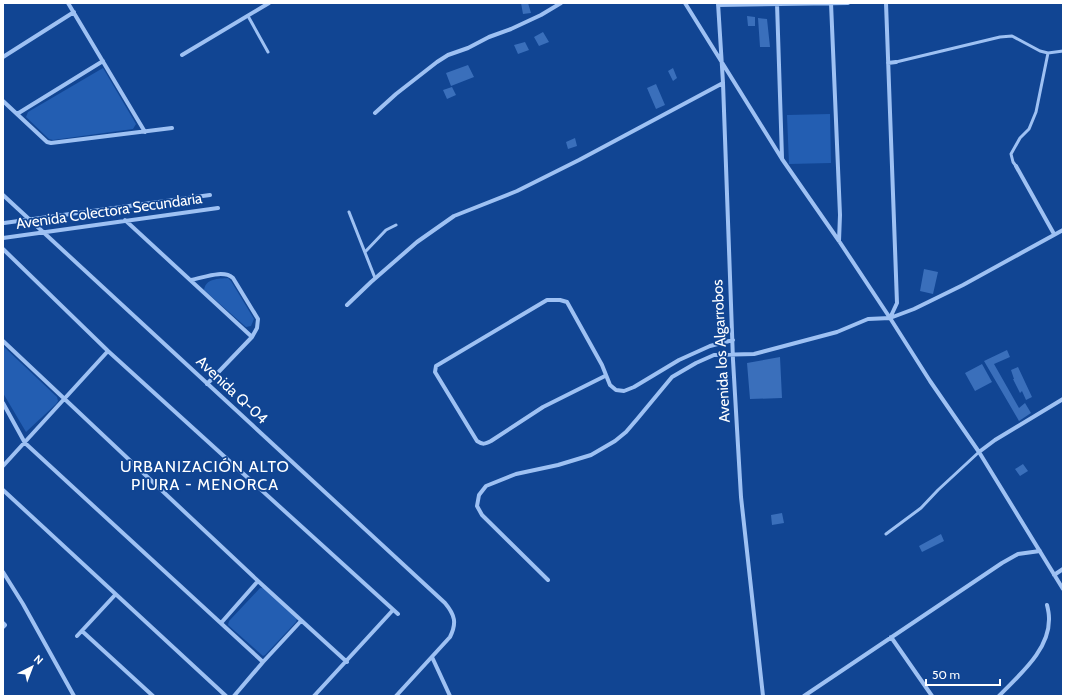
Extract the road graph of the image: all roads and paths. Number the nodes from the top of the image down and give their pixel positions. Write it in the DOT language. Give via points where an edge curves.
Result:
graph roads {
  1 [pos="68,3"];
  2 [pos="269,3"];
  3 [pos="561,3"];
  4 [pos="684,3"];
  5 [pos="777,3"];
  6 [pos="831,3"];
  7 [pos="848,3"];
  8 [pos="886,3"];
  9 [pos="718,4"];
  10 [pos="74,12"];
  11 [pos="248,16"];
  12 [pos="1063,51"];
  13 [pos="268,52"];
  14 [pos="1048,53"];
  15 [pos="182,55"];
  16 [pos="3,57"];
  17 [pos="720,60"];
  18 [pos="103,61"];
  19 [pos="896,62"];
  20 [pos="888,63"];
  21 [pos="723,83"];
  22 [pos="3,101"];
  23 [pos="375,113"];
  24 [pos="17,114"];
  25 [pos="172,128"];
  26 [pos="146,132"];
  27 [pos="782,158"];
  28 [pos="1016,166"];
  29 [pos="3,195"];
  30 [pos="210,195"];
  31 [pos="218,208"];
  32 [pos="349,212"];
  33 [pos="29,219"];
  34 [pos="125,220"];
  35 [pos="4,223"];
  36 [pos="396,225"];
  37 [pos="1063,230"];
  38 [pos="44,232"];
  39 [pos="1054,234"];
  40 [pos="3,238"];
  41 [pos="839,241"];
  42 [pos="3,249"];
  43 [pos="365,252"];
  44 [pos="375,278"];
  45 [pos="191,280"];
  46 [pos="347,304"];
  47 [pos="890,318"];
  48 [pos="252,337"];
  49 [pos="733,340"];
  50 [pos="3,341"];
  51 [pos="108,351"];
  52 [pos="733,354"];
  53 [pos="606,376"];
  54 [pos="207,384"];
  55 [pos="64,399"];
  56 [pos="1063,399"];
  57 [pos="3,403"];
  58 [pos="26,442"];
  59 [pos="979,452"];
  60 [pos="3,466"];
  61 [pos="3,490"];
  62 [pos="886,534"];
  63 [pos="1040,551"];
  64 [pos="1063,570"];
  65 [pos="3,572"];
  66 [pos="1054,575"];
  67 [pos="548,580"];
  68 [pos="258,581"];
  69 [pos="1063,589"];
  70 [pos="115,595"];
  71 [pos="1047,605"];
  72 [pos="394,610"];
  73 [pos="398,614"];
  74 [pos="301,621"];
  75 [pos="3,623"];
  76 [pos="221,623"];
  77 [pos="3,627"];
  78 [pos="82,631"];
  79 [pos="77,636"];
  80 [pos="891,637"];
  81 [pos="432,657"];
  82 [pos="263,662"];
  83 [pos="347,662"];
  84 [pos="74,696"];
  85 [pos="153,696"];
  86 [pos="226,696"];
  87 [pos="234,696"];
  88 [pos="314,696"];
  89 [pos="396,696"];
  90 [pos="450,696"];
  91 [pos="763,696"];
  92 [pos="804,696"];
  93 [pos="932,696"];
  94 [pos="1000,696"];
  1 -- 10 [label="street"];
  2 -- 11 [label="street"];
  3 -- 23 [label="street" via="511,29 448,55"];
  4 -- 17 [label="street"];
  5 -- 6 [label="street"];
  5 -- 9 [label="street"];
  5 -- 27 [label="street"];
  6 -- 7 [label="street"];
  6 -- 41 [label="street"];
  8 -- 20 [label="street"];
  9 -- 17 [label="street, Avenida los Algarrobos"];
  10 -- 16 [label="street"];
  10 -- 18 [label="street"];
  11 -- 13 [label="lane"];
  11 -- 15 [label="street"];
  12 -- 14 [label="lane"];
  14 -- 19 [label="lane" via="1012,36"];
  14 -- 28 [label="lane" via="1036,112 1029,129 1020,138 1011,154"];
  17 -- 21 [label="street, Avenida los Algarrobos"];
  17 -- 27 [label="street"];
  18 -- 24 [label="street"];
  18 -- 26 [label="street"];
  19 -- 20 [label="street"];
  20 -- 47 [label="street" via="897,303"];
  21 -- 44 [label="street" via="517,191 454,216 417,242"];
  21 -- 49 [label="street, Avenida los Algarrobos"];
  22 -- 24 [label="street"];
  24 -- 26 [label="street" via="51,143"];
  25 -- 26 [label="street"];
  27 -- 41 [label="street"];
  28 -- 39 [label="street"];
  29 -- 33 [label="street, Avenida Q-04"];
  30 -- 33 [label="street, Avenida Colectora Secundaria"];
  31 -- 34 [label="street, Avenida Colectora Secundaria"];
  32 -- 43 [label="lane"];
  33 -- 35 [label="street, Avenida Colectora Secundaria"];
  33 -- 38 [label="street, Avenida Q-04"];
  34 -- 38 [label="street, Avenida Colectora Secundaria"];
  34 -- 45 [label="street"];
  36 -- 43 [label="lane" via="386,230"];
  37 -- 39 [label="street"];
  38 -- 40 [label="street, Avenida Colectora Secundaria"];
  38 -- 54 [label="street, Avenida Q-04"];
  39 -- 47 [label="street" via="963,285"];
  41 -- 47 [label="street"];
  42 -- 51 [label="street"];
  43 -- 44 [label="lane"];
  44 -- 46 [label="street"];
  45 -- 48 [label="street"];
  45 -- 48 [label="street" via="230,274 258,319"];
  47 -- 52 [label="street" via="868,320 837,332 754,354"];
  47 -- 59 [label="street"];
  48 -- 54 [label="street"];
  49 -- 52 [label="street, Avenida los Algarrobos"];
  49 -- 53 [label="street" via="710,346 678,360 624,391 616,390"];
  50 -- 55 [label="street"];
  51 -- 55 [label="street"];
  51 -- 72 [label="street"];
  52 -- 67 [label="street" via="714,355 672,377 626,432 591,455 516,474 486,486 479,495 477,506 482,515"];
  52 -- 91 [label="street, Avenida los Algarrobos" via="741,497"];
  53 -- 53 [label="street" via="567,302 560,300 547,300 436,366 435,372 481,444 486,444 543,407"];
  54 -- 81 [label="street, Avenida Q-04" via="451,610 454,629"];
  55 -- 58 [label="street"];
  55 -- 68 [label="street"];
  56 -- 59 [label="street"];
  57 -- 58 [label="street"];
  58 -- 60 [label="street"];
  58 -- 76 [label="street"];
  59 -- 62 [label="lane" via="921,508"];
  59 -- 63 [label="street"];
  61 -- 70 [label="street"];
  63 -- 66 [label="street"];
  63 -- 80 [label="street" via="1018,554 1002,563"];
  64 -- 66 [label="street"];
  65 -- 84 [label="street"];
  66 -- 69 [label="street"];
  68 -- 74 [label="street"];
  68 -- 76 [label="street"];
  70 -- 78 [label="street"];
  70 -- 86 [label="street"];
  71 -- 94 [label="street" via="1050,618 1043,644 1030,663"];
  72 -- 73 [label="street"];
  72 -- 83 [label="street"];
  74 -- 82 [label="street"];
  74 -- 83 [label="street"];
  75 -- 77 [label="street"];
  76 -- 82 [label="street"];
  78 -- 79 [label="street"];
  78 -- 85 [label="street"];
  80 -- 92 [label="street"];
  80 -- 93 [label="street"];
  81 -- 89 [label="street, Avenida Q-04"];
  81 -- 90 [label="street"];
  82 -- 87 [label="street"];
  83 -- 88 [label="street"];
}
